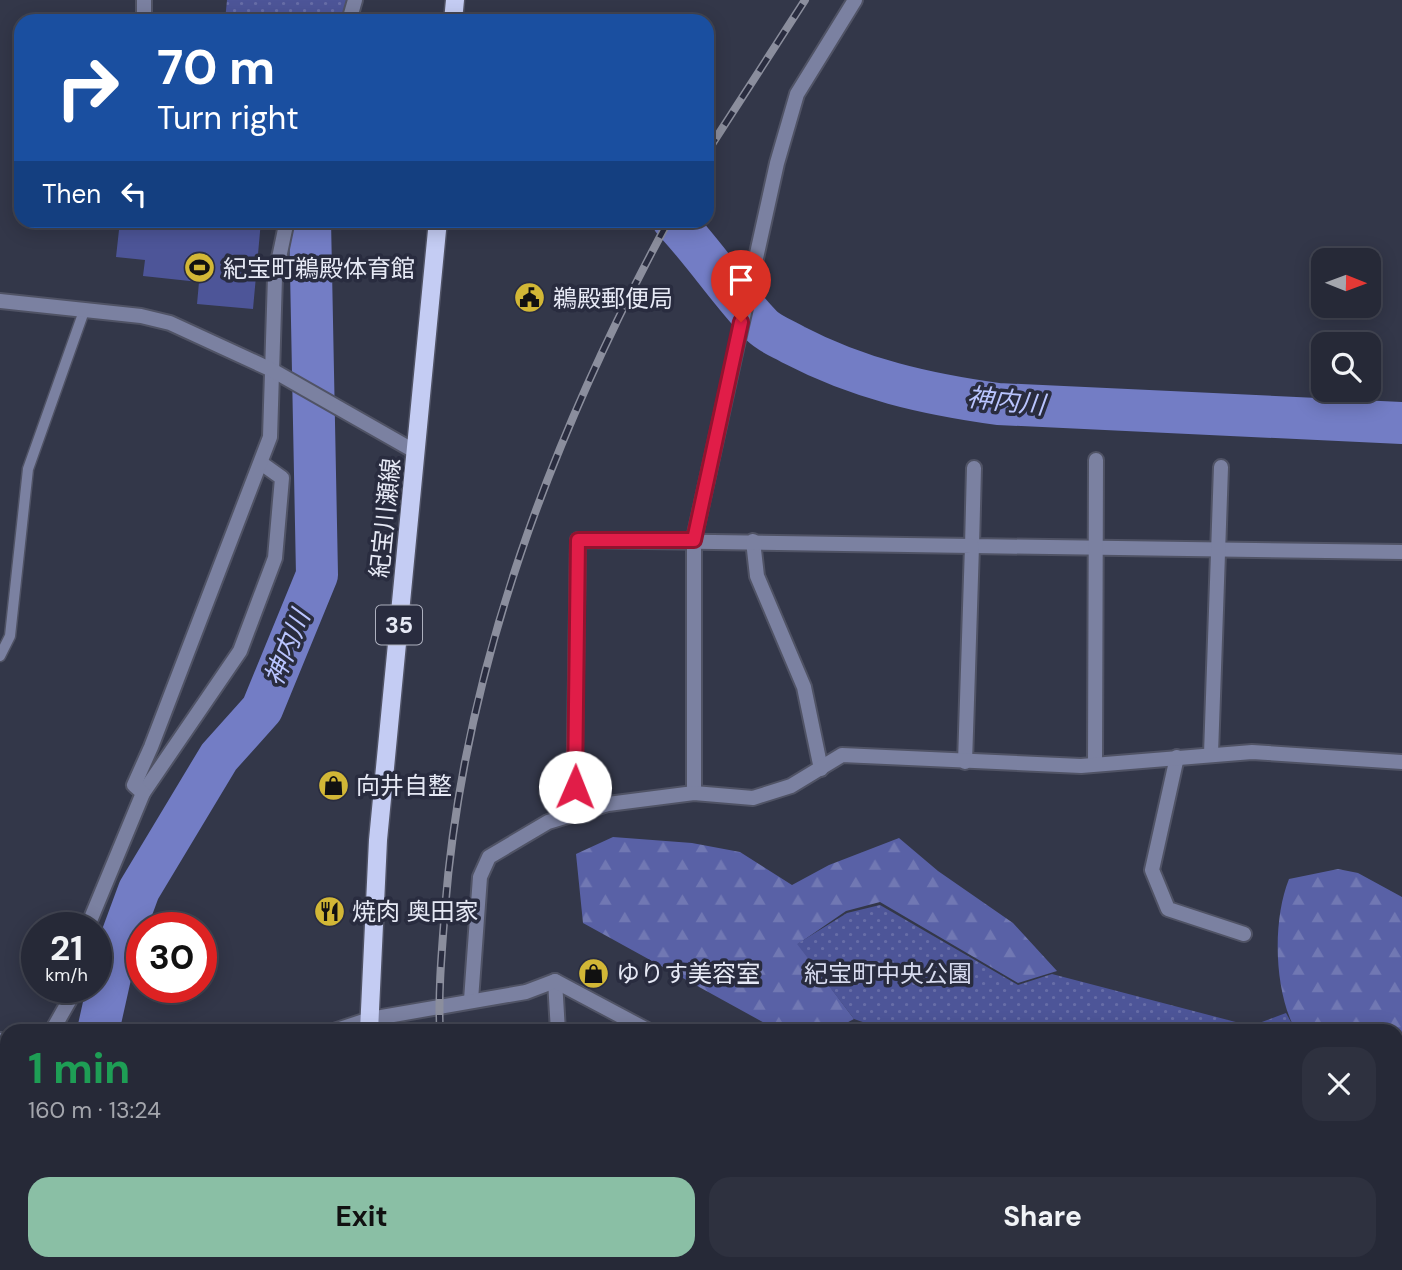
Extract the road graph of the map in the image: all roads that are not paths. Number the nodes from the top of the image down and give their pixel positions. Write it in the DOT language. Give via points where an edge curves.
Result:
graph roads {
  1 [pos="855,0"];
  2 [pos="285,228"];
  3 [pos="437,228"];
  4 [pos="0,301"];
  5 [pos="84,311"];
  6 [pos="272,370"];
  7 [pos="416,452"];
  8 [pos="1096,460"];
  9 [pos="261,463"];
  10 [pos="1221,467"];
  11 [pos="974,468"];
  12 [pos="694,540"];
  13 [pos="753,541"];
  14 [pos="972,546"];
  15 [pos="1096,548"];
  16 [pos="1218,550"];
  17 [pos="1402,552"];
  18 [pos="0,656"];
  19 [pos="1211,754"];
  20 [pos="1177,757"];
  21 [pos="965,762"];
  22 [pos="1402,762"];
  23 [pos="1095,764"];
  24 [pos="821,769"];
  25 [pos="143,793"];
  26 [pos="694,793"];
  27 [pos="574,814"];
  28 [pos="94,912"];
  29 [pos="1244,934"];
  30 [pos="555,981"];
  31 [pos="471,1000"];
  32 [pos="68,1003"];
  33 [pos="56,1024"];
  34 [pos="369,1024"];
  35 [pos="373,1024"];
  36 [pos="558,1024"];
  37 [pos="636,1024"];
  1 -- 12 [label="street" via="797,93 777,163"];
  2 -- 6 [label="street" via="275,278"];
  3 -- 7 [label="main road, 紀宝川瀬線 / 35"];
  4 -- 5 [label="street"];
  5 -- 6 [label="street" via="170,323"];
  5 -- 18 [label="lane" via="28,470 10,636"];
  6 -- 7 [label="street"];
  6 -- 9 [label="street" via="270,437"];
  7 -- 34 [label="main road, 紀宝川瀬線 / 35" via="378,841"];
  8 -- 15 [label="street"];
  9 -- 25 [label="street" via="134,785"];
  9 -- 25 [label="street" via="282,478 275,558 240,650"];
  10 -- 16 [label="street"];
  11 -- 14 [label="street"];
  12 -- 13 [label="street"];
  12 -- 26 [label="street"];
  12 -- 27 [label="street" via="578,540"];
  13 -- 14 [label="street"];
  13 -- 24 [label="street" via="757,576 804,687"];
  14 -- 15 [label="street"];
  14 -- 21 [label="street"];
  15 -- 16 [label="street"];
  15 -- 23 [label="street"];
  16 -- 17 [label="street"];
  16 -- 19 [label="street"];
  19 -- 20 [label="street"];
  19 -- 22 [label="street" via="1252,752"];
  20 -- 23 [label="street"];
  20 -- 29 [label="street" via="1152,870 1168,909"];
  21 -- 23 [label="street"];
  21 -- 24 [label="street" via="842,755"];
  24 -- 26 [label="street" via="791,786 752,798"];
  25 -- 28 [label="street"];
  26 -- 27 [label="street" via="608,804"];
  27 -- 31 [label="street" via="548,822 489,858 480,877"];
  30 -- 31 [label="street" via="526,992"];
  30 -- 36 [label="street"];
  30 -- 37 [label="street"];
  31 -- 35 [label="street"];
  32 -- 33 [label="street"];
}
